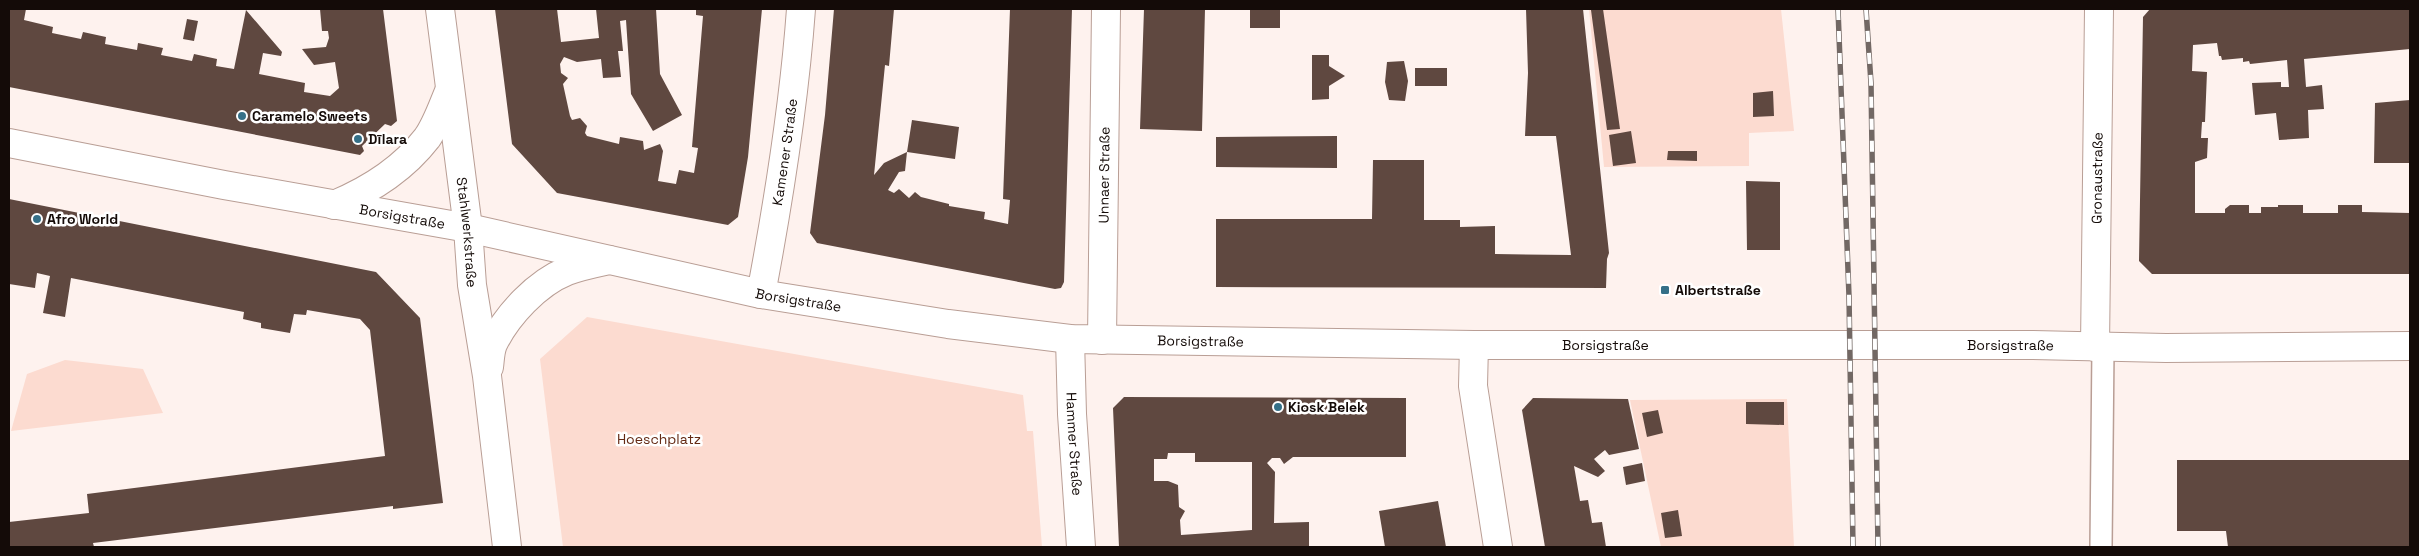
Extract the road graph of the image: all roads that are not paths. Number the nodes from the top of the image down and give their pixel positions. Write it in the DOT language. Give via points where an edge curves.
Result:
graph roads {
  1 [pos="440,9"];
  2 [pos="800,9"];
  3 [pos="1106,9"];
  4 [pos="2099,9"];
  5 [pos="450,89"];
  6 [pos="9,143"];
  7 [pos="334,205"];
  8 [pos="468,228"];
  9 [pos="609,260"];
  10 [pos="761,294"];
  11 [pos="1070,339"];
  12 [pos="1102,340"];
  13 [pos="1474,345"];
  14 [pos="2410,346"];
  15 [pos="2099,348"];
  16 [pos="487,376"];
  17 [pos="507,547"];
  18 [pos="1081,547"];
  19 [pos="1498,547"];
  20 [pos="2101,547"];
  1 -- 5 [label="main road, Stahlwerkstraße"];
  2 -- 10 [label="main road, Kamener Straße" via="796,71 781,184"];
  3 -- 12 [label="main road, Unnaer Straße"];
  4 -- 15 [label="main road, Gronaustraße"];
  5 -- 7 [label="main road" via="428,137 401,165 375,186"];
  5 -- 8 [label="main road, Stahlwerkstraße"];
  6 -- 7 [label="main road, Borsigstraße"];
  7 -- 8 [label="main road, Borsigstraße"];
  8 -- 9 [label="main road, Borsigstraße"];
  8 -- 16 [label="main road, Stahlwerkstraße" via="472,285"];
  9 -- 10 [label="main road, Borsigstraße"];
  9 -- 16 [label="main road, Stahlwerkstraße" via="567,271 524,302 503,326 492,346"];
  10 -- 11 [label="main road, Borsigstraße" via="948,324"];
  11 -- 12 [label="main road, Borsigstraße"];
  11 -- 18 [label="main road, Hammer Straße"];
  12 -- 13 [label="main road, Borsigstraße"];
  13 -- 15 [label="main road, Borsigstraße" via="1708,343"];
  13 -- 19 [label="main road" via="1473,386"];
  14 -- 15 [label="main road, Borsigstraße"];
  15 -- 20 [label="lane"];
  16 -- 17 [label="main road, Stahlwerkstraße"];
}
